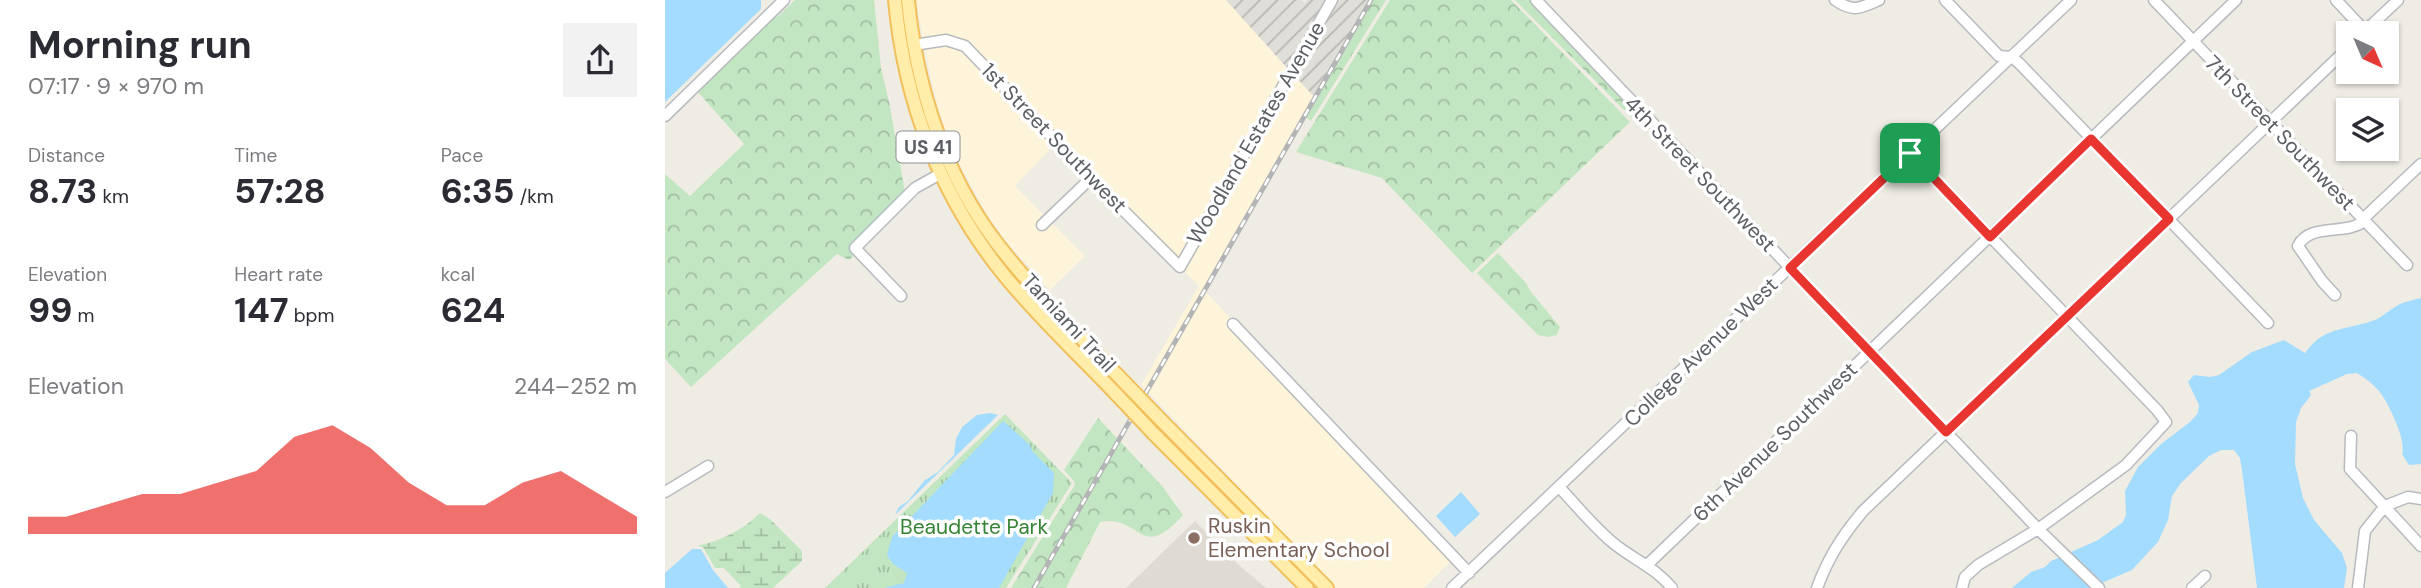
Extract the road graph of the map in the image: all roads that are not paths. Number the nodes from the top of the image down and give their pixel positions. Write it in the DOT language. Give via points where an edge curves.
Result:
graph roads {
  1 [pos="784,0"];
  2 [pos="895,0"];
  3 [pos="908,0"];
  4 [pos="1332,0"];
  5 [pos="1536,0"];
  6 [pos="1835,0"];
  7 [pos="1879,0"];
  8 [pos="1945,0"];
  9 [pos="2154,0"];
  10 [pos="2236,0"];
  11 [pos="2336,0"];
  12 [pos="2398,0"];
  13 [pos="2066,2"];
  14 [pos="2354,21"];
  15 [pos="2376,21"];
  16 [pos="2193,41"];
  17 [pos="914,45"];
  18 [pos="2012,57"];
  19 [pos="2336,60"];
  20 [pos="665,116"];
  21 [pos="2271,123"];
  22 [pos="2091,139"];
  23 [pos="1910,153"];
  24 [pos="2421,164"];
  25 [pos="940,174"];
  26 [pos="1091,178"];
  27 [pos="2169,219"];
  28 [pos="2364,220"];
  29 [pos="1042,225"];
  30 [pos="1990,237"];
  31 [pos="2407,265"];
  32 [pos="1180,267"];
  33 [pos="1790,268"];
  34 [pos="2335,295"];
  35 [pos="901,296"];
  36 [pos="2067,317"];
  37 [pos="2268,323"];
  38 [pos="1233,324"];
  39 [pos="1870,352"];
  40 [pos="1946,432"];
  41 [pos="2351,436"];
  42 [pos="708,466"];
  43 [pos="1559,487"];
  44 [pos="665,492"];
  45 [pos="2421,499"];
  46 [pos="2385,506"];
  47 [pos="2038,528"];
  48 [pos="2421,546"];
  49 [pos="1647,565"];
  50 [pos="1469,573"];
  51 [pos="2204,576"];
  52 [pos="1307,588"];
  53 [pos="1327,588"];
  54 [pos="1452,588"];
  55 [pos="1672,588"];
  56 [pos="1817,588"];
  57 [pos="1962,588"];
  58 [pos="2099,588"];
  59 [pos="2192,588"];
  60 [pos="2358,588"];
  1 -- 20 [label="street"];
  2 -- 25 [label="main road, Tamiami Trail / US 41" via="909,86"];
  3 -- 17 [label="main road, Tamiami Trail / US 41"];
  4 -- 32 [label="street, Woodland Estates Avenue"];
  5 -- 33 [label="street, 4th Street Southwest"];
  6 -- 7 [label="street" via="1849,9 1859,9"];
  8 -- 18 [label="street" via="1999,56"];
  9 -- 16 [label="street, 7th Street Southwest"];
  10 -- 16 [label="street, 6th Avenue Southwest"];
  11 -- 14 [label="street"];
  12 -- 15 [label="street"];
  13 -- 18 [label="street, College Avenue West"];
  16 -- 21 [label="street, 7th Street Southwest"];
  16 -- 22 [label="street, 6th Avenue Southwest"];
  17 -- 26 [label="street, 1st Street Southwest" via="946,40 965,46"];
  17 -- 53 [label="main road, Tamiami Trail / US 41, bridge" via="941,141 995,240 1160,420"];
  18 -- 22 [label="street"];
  18 -- 23 [label="street, College Avenue West"];
  19 -- 21 [label="street"];
  21 -- 27 [label="street"];
  21 -- 28 [label="street, 7th Street Southwest"];
  22 -- 27 [label="street"];
  22 -- 30 [label="street, 6th Avenue Southwest"];
  23 -- 30 [label="street"];
  23 -- 33 [label="street, College Avenue West"];
  24 -- 28 [label="street"];
  25 -- 35 [label="street" via="915,188 855,248"];
  25 -- 52 [label="main road, Tamiami Trail / US 41, bridge" via="1005,276"];
  26 -- 29 [label="street"];
  26 -- 32 [label="street, 1st Street Southwest"];
  27 -- 36 [label="street"];
  27 -- 37 [label="street"];
  28 -- 31 [label="street, 7th Street Southwest"];
  28 -- 34 [label="street" via="2357,226 2300,240 2298,246"];
  30 -- 36 [label="street"];
  30 -- 39 [label="street, 6th Avenue Southwest"];
  33 -- 39 [label="street, 4th Street Southwest"];
  33 -- 43 [label="street, College Avenue West"];
  36 -- 40 [label="street"];
  36 -- 47 [label="street" via="2166,422 2126,465"];
  38 -- 50 [label="street"];
  39 -- 40 [label="street, 4th Street Southwest"];
  39 -- 49 [label="street, 6th Avenue Southwest"];
  40 -- 47 [label="street, 4th Street Southwest"];
  40 -- 56 [label="street" via="1843,535"];
  41 -- 46 [label="street" via="2350,469"];
  42 -- 44 [label="street"];
  43 -- 49 [label="street" via="1609,540"];
  43 -- 50 [label="street, College Avenue West"];
  45 -- 46 [label="street"];
  46 -- 48 [label="street"];
  46 -- 60 [label="street" via="2365,531"];
  47 -- 57 [label="street" via="1978,565 1965,577"];
  47 -- 58 [label="street, 4th Street Southwest"];
  49 -- 55 [label="street"];
  50 -- 54 [label="street, College Avenue West"];
  51 -- 59 [label="street"];
}
